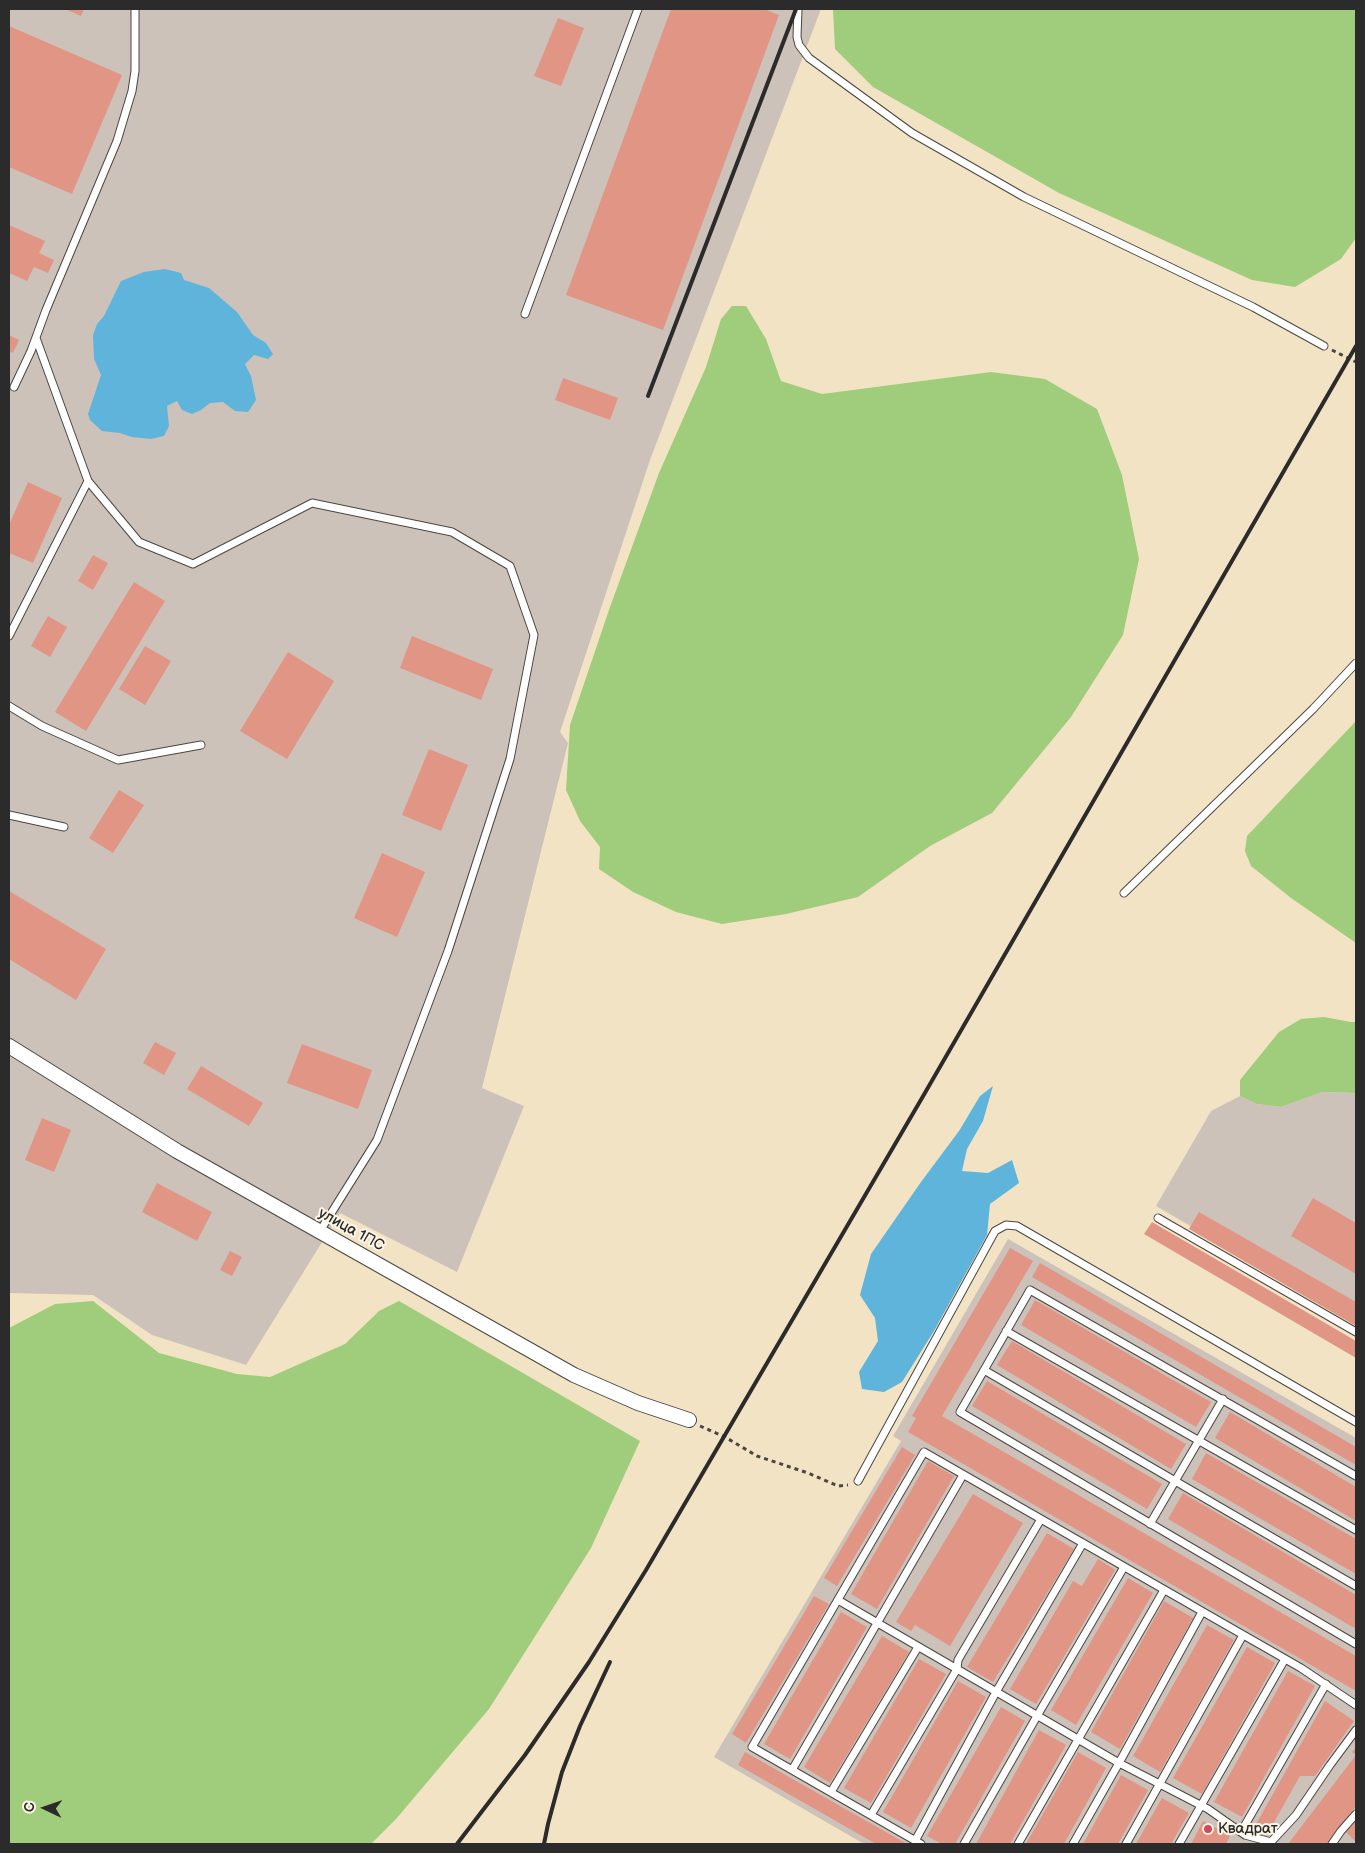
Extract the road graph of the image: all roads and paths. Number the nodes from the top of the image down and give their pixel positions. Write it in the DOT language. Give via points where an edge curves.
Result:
graph roads {
  1 [pos="135,9"];
  2 [pos="638,9"];
  3 [pos="798,9"];
  4 [pos="525,314"];
  5 [pos="36,338"];
  6 [pos="1324,346"];
  7 [pos="1356,362"];
  8 [pos="14,387"];
  9 [pos="88,481"];
  10 [pos="9,636"];
  11 [pos="1356,663"];
  12 [pos="9,706"];
  13 [pos="201,745"];
  14 [pos="9,815"];
  15 [pos="64,827"];
  16 [pos="1124,893"];
  17 [pos="9,1046"];
  18 [pos="1158,1218"];
  19 [pos="320,1232"];
  20 [pos="1006,1331"];
  21 [pos="1356,1332"];
  22 [pos="984,1370"];
  23 [pos="1223,1399"];
  24 [pos="689,1420"];
  25 [pos="1356,1422"];
  26 [pos="1198,1440"];
  27 [pos="964,1475"];
  28 [pos="1356,1476"];
  29 [pos="1176,1480"];
  30 [pos="858,1481"];
  31 [pos="1041,1519"];
  32 [pos="1150,1524"];
  33 [pos="1356,1530"];
  34 [pos="1082,1543"];
  35 [pos="1124,1567"];
  36 [pos="1356,1586"];
  37 [pos="1164,1590"];
  38 [pos="838,1600"];
  39 [pos="1202,1612"];
  40 [pos="878,1623"];
  41 [pos="1243,1635"];
  42 [pos="1356,1644"];
  43 [pos="918,1647"];
  44 [pos="1285,1659"];
  45 [pos="957,1669"];
  46 [pos="1326,1684"];
  47 [pos="996,1692"];
  48 [pos="1356,1705"];
  49 [pos="1037,1716"];
  50 [pos="1356,1730"];
  51 [pos="1078,1739"];
  52 [pos="1119,1763"];
  53 [pos="792,1770"];
  54 [pos="1161,1785"];
  55 [pos="831,1792"];
  56 [pos="1201,1805"];
  57 [pos="1356,1814"];
  58 [pos="871,1816"];
  59 [pos="1241,1832"];
  60 [pos="1334,1841"];
  61 [pos="918,1842"];
  62 [pos="1270,1843"];
  63 [pos="964,1844"];
  64 [pos="1018,1844"];
  65 [pos="1073,1844"];
  66 [pos="1126,1844"];
  67 [pos="1179,1844"];
  68 [pos="1343,1844"];
  1 -- 5 [label="lane" via="134,71 127,108 117,141"];
  2 -- 4 [label="lane"];
  3 -- 6 [label="lane" via="797,37 799,45 810,58 912,133 1024,196 1253,307"];
  5 -- 8 [label="lane"];
  5 -- 9 [label="lane"];
  6 -- 7 [label="path"];
  9 -- 10 [label="lane"];
  9 -- 19 [label="lane" via="139,542 193,564 312,503 452,532 510,566 534,635 510,759 448,951 377,1140"];
  11 -- 16 [label="lane"];
  12 -- 13 [label="lane" via="42,726 118,760"];
  14 -- 15 [label="lane"];
  17 -- 19 [label="street, улица 1ПС" via="177,1151"];
  18 -- 21 [label="lane"];
  19 -- 24 [label="street, улица 1ПС" via="574,1375 638,1403"];
  20 -- 22 [label="lane"];
  20 -- 23 [label="lane" via="1030,1290"];
  20 -- 26 [label="lane"];
  22 -- 29 [label="lane"];
  22 -- 32 [label="lane" via="960,1412"];
  23 -- 26 [label="lane"];
  23 -- 28 [label="lane"];
  24 -- 30 [label="path" via="757,1456 838,1486"];
  25 -- 30 [label="lane" via="1017,1226 1006,1225 995,1231"];
  26 -- 29 [label="lane"];
  26 -- 33 [label="lane"];
  27 -- 31 [label="lane"];
  27 -- 38 [label="lane" via="924,1452"];
  27 -- 40 [label="lane"];
  29 -- 32 [label="lane"];
  29 -- 36 [label="lane"];
  31 -- 34 [label="lane"];
  31 -- 45 [label="lane" via="958,1660"];
  32 -- 42 [label="lane"];
  34 -- 35 [label="lane"];
  34 -- 47 [label="lane"];
  35 -- 37 [label="lane"];
  35 -- 49 [label="lane"];
  37 -- 39 [label="lane"];
  37 -- 51 [label="lane"];
  38 -- 40 [label="lane"];
  38 -- 53 [label="lane" via="752,1747"];
  39 -- 41 [label="lane"];
  39 -- 52 [label="lane"];
  40 -- 43 [label="lane"];
  40 -- 53 [label="lane"];
  41 -- 44 [label="lane"];
  41 -- 54 [label="lane"];
  43 -- 45 [label="lane"];
  43 -- 55 [label="lane"];
  44 -- 46 [label="lane"];
  44 -- 56 [label="lane"];
  45 -- 47 [label="lane"];
  45 -- 58 [label="lane"];
  46 -- 48 [label="lane"];
  46 -- 59 [label="lane"];
  47 -- 49 [label="lane"];
  47 -- 61 [label="lane"];
  49 -- 51 [label="lane"];
  49 -- 63 [label="lane"];
  50 -- 62 [label="lane" via="1296,1815"];
  51 -- 52 [label="lane"];
  51 -- 64 [label="lane"];
  52 -- 54 [label="lane"];
  52 -- 65 [label="lane"];
  53 -- 55 [label="lane"];
  54 -- 56 [label="lane"];
  54 -- 66 [label="lane"];
  55 -- 58 [label="lane"];
  56 -- 59 [label="lane"];
  56 -- 67 [label="lane"];
  57 -- 60 [label="lane"];
  58 -- 61 [label="lane"];
  59 -- 62 [label="lane"];
  60 -- 68 [label="lane"];
}
